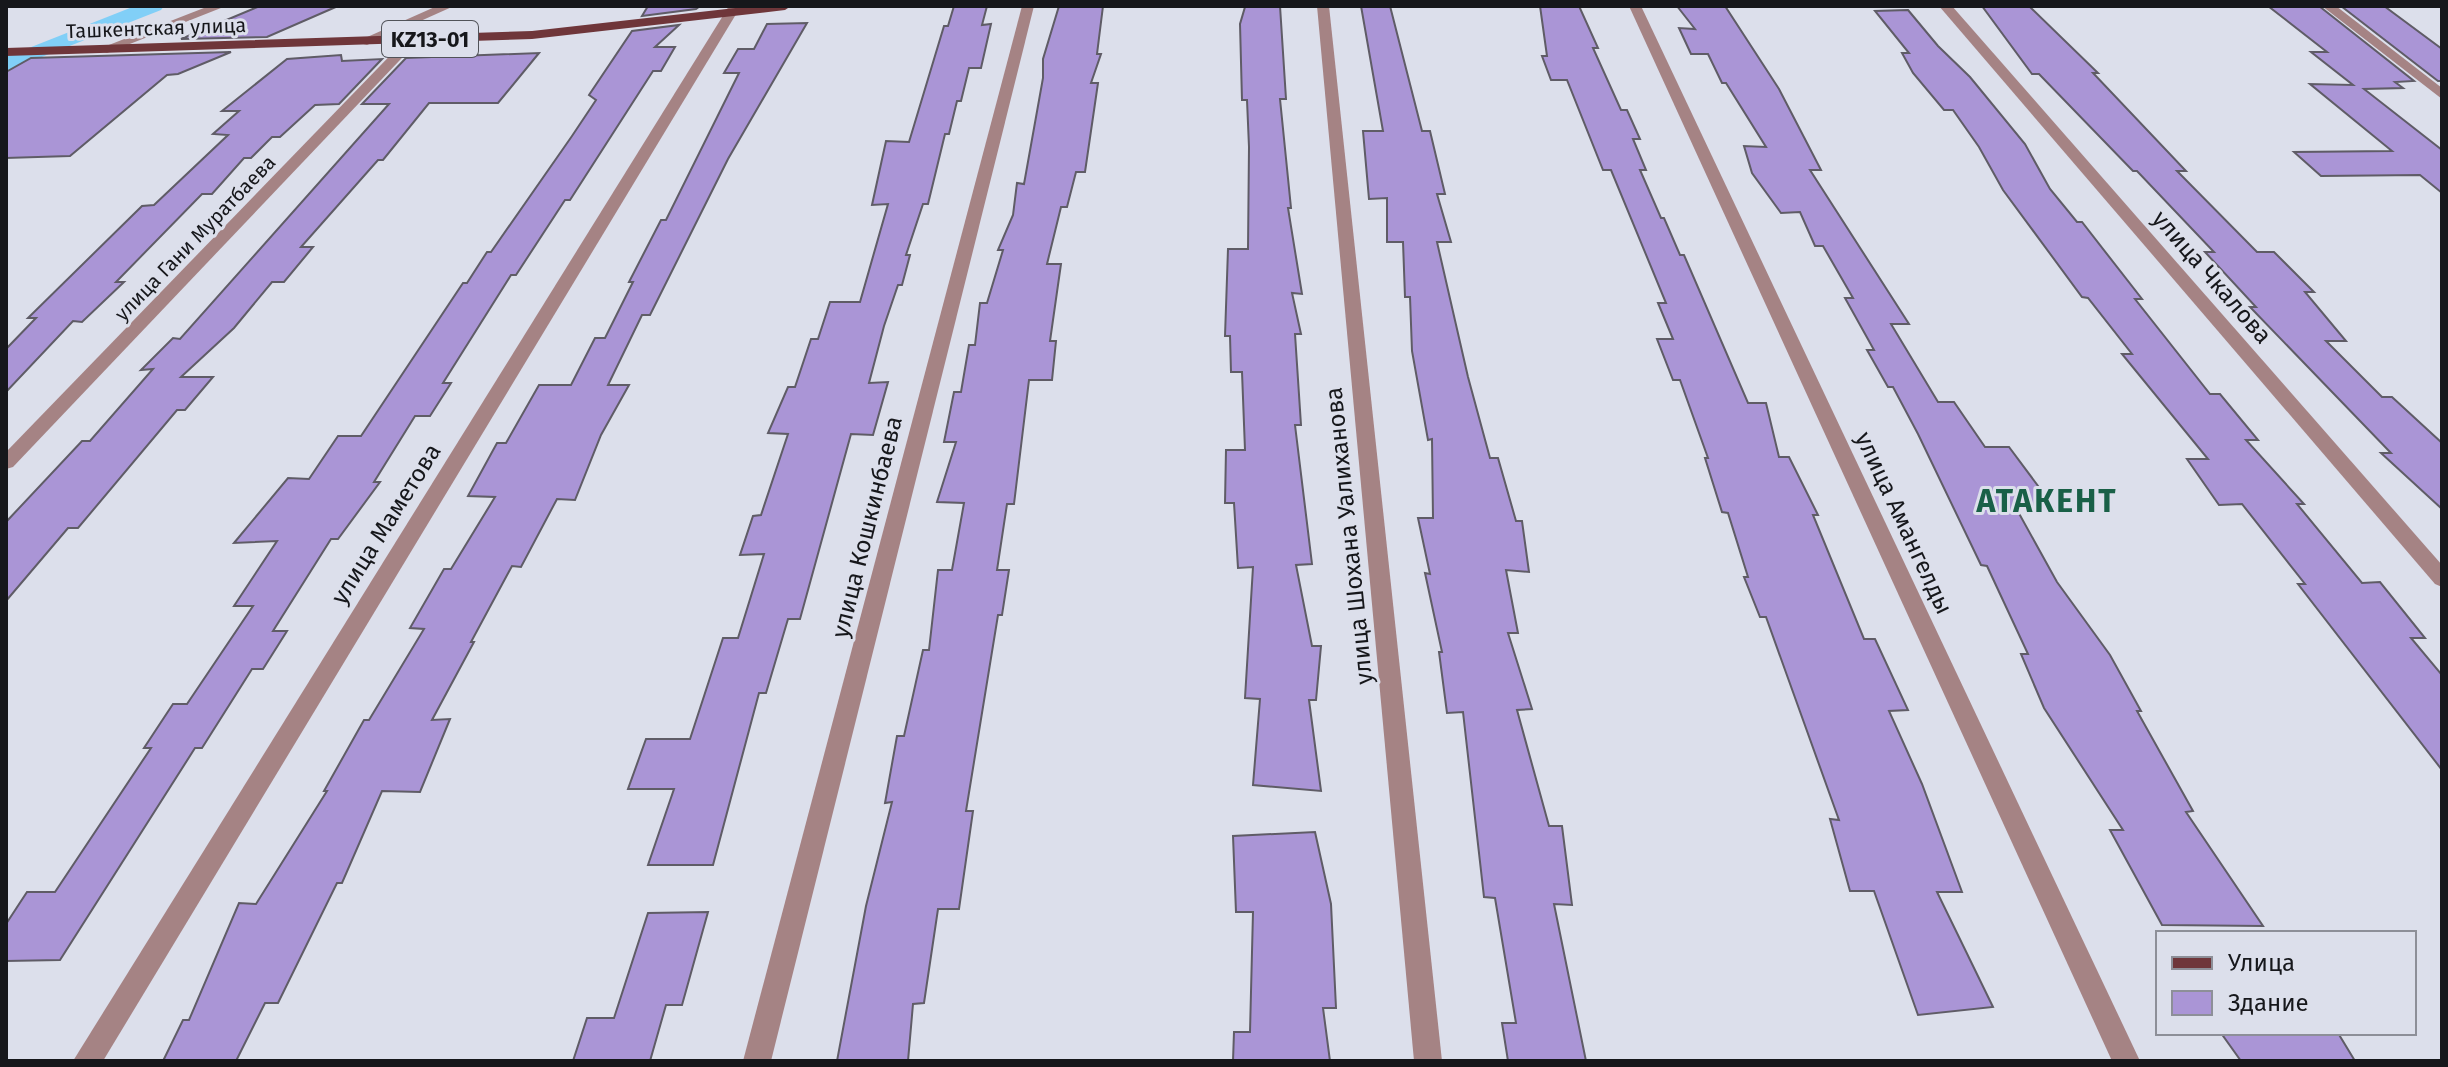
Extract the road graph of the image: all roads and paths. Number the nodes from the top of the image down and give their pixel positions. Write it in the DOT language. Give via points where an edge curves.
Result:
graph roads {
  1 [pos="220,6"];
  2 [pos="448,6"];
  3 [pos="785,6"];
  4 [pos="1028,6"];
  5 [pos="1323,6"];
  6 [pos="1635,6"];
  7 [pos="1945,6"];
  8 [pos="2328,6"];
  9 [pos="732,10"];
  10 [pos="413,40"];
  11 [pos="362,42"];
  12 [pos="102,50"];
  13 [pos="6,52"];
  14 [pos="2442,95"];
  15 [pos="6,463"];
  16 [pos="2442,579"];
  17 [pos="87,1061"];
  18 [pos="757,1061"];
  19 [pos="1428,1061"];
  20 [pos="2126,1061"];
  1 -- 12 [label="street"];
  2 -- 11 [label="street"];
  3 -- 9 [label="main road, Ташкентская улица / KZ13-01"];
  4 -- 18 [label="street, улица Кошкинбаева"];
  5 -- 19 [label="street, улица Шохана Уалиханова"];
  6 -- 20 [label="street, улица Амангелды"];
  7 -- 16 [label="street, улица Чкалова"];
  8 -- 14 [label="street"];
  9 -- 10 [label="main road, Ташкентская улица / KZ13-01" via="557,33"];
  9 -- 17 [label="street, улица Маметова"];
  10 -- 11 [label="main road, Ташкентская улица / KZ13-01"];
  10 -- 15 [label="street, улица Гани Муратбаева"];
  11 -- 12 [label="main road, Ташкентская улица / KZ13-01"];
  12 -- 13 [label="main road, Ташкентская улица / KZ13-01"];
}
